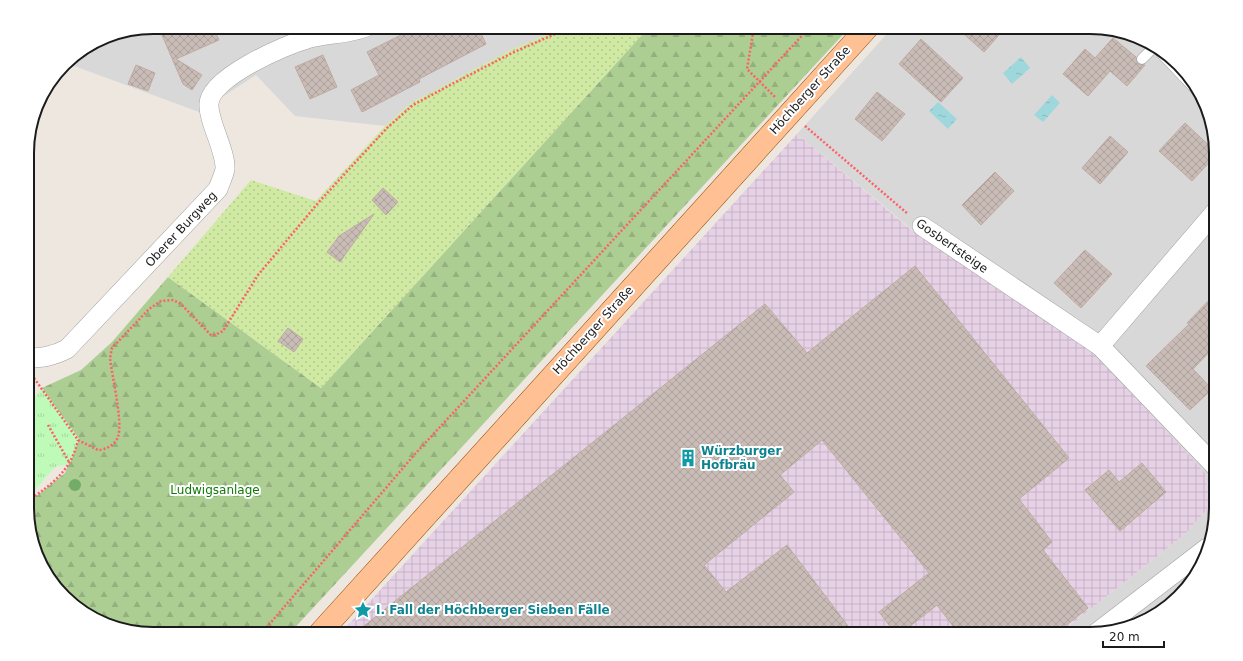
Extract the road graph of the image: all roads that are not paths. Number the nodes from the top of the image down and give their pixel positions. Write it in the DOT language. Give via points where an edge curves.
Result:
graph roads {
  1 [pos="305,34"];
  2 [pos="862,34"];
  3 [pos="1150,51"];
  4 [pos="1142,59"];
  5 [pos="1209,219"];
  6 [pos="922,226"];
  7 [pos="1100,346"];
  8 [pos="34,358"];
  9 [pos="1209,460"];
  10 [pos="1200,553"];
  11 [pos="1105,626"];
  12 [pos="325,627"];
  1 -- 8 [label="street, Oberer Burgweg" via="252,63 212,93 208,104 225,169 218,189 67,348 54,355"];
  2 -- 12 [label="main road, Höchberger Straße"];
  3 -- 4 [label="lane"];
  5 -- 7 [label="street"];
  6 -- 7 [label="street, Gosbertsteige"];
  7 -- 9 [label="street, Gosbertsteige"];
  10 -- 11 [label="street"];
}
